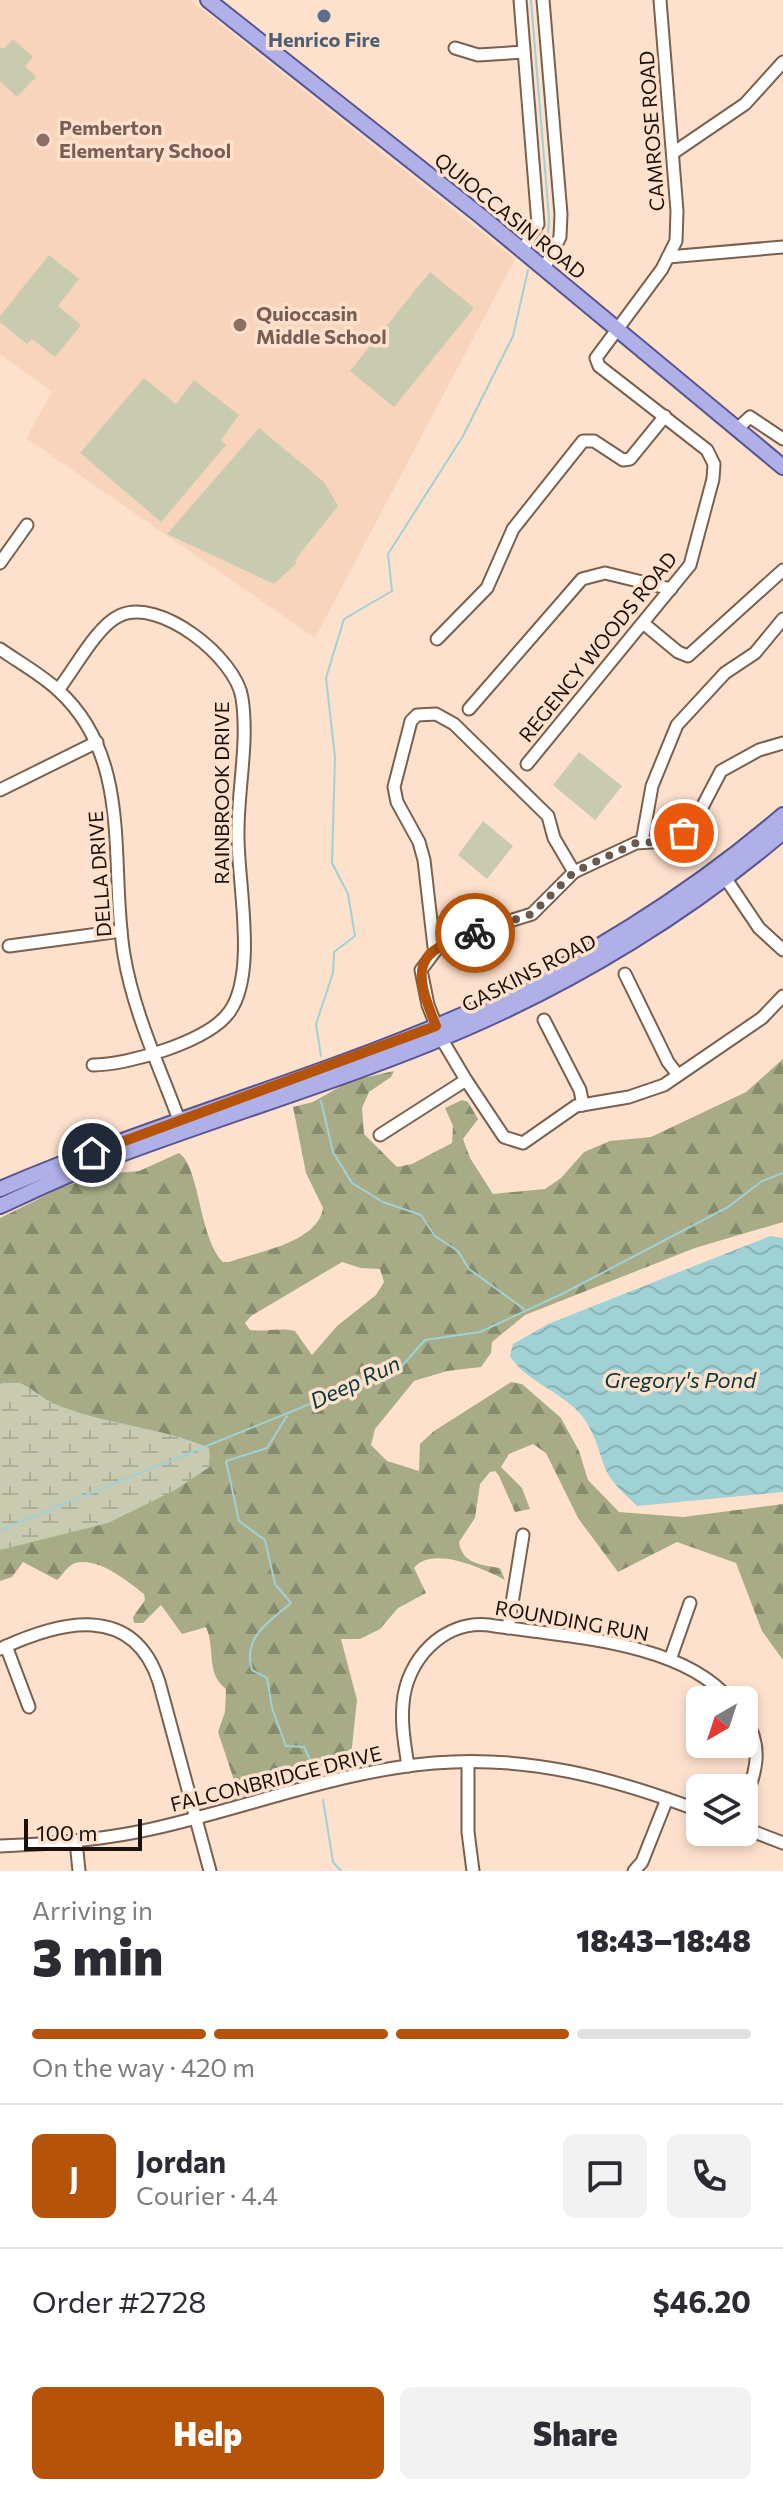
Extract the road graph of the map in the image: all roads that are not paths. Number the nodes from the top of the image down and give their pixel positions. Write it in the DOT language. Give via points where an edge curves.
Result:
graph roads {
  1 [pos="208,0"];
  2 [pos="520,0"];
  3 [pos="543,0"];
  4 [pos="660,0"];
  5 [pos="455,48"];
  6 [pos="524,52"];
  7 [pos="783,62"];
  8 [pos="673,153"];
  9 [pos="783,247"];
  10 [pos="522,251"];
  11 [pos="668,257"];
  12 [pos="544,269"];
  13 [pos="617,329"];
  14 [pos="665,416"];
  15 [pos="737,429"];
  16 [pos="783,439"];
  17 [pos="783,467"];
  18 [pos="27,525"];
  19 [pos="0,563"];
  20 [pos="783,570"];
  21 [pos="671,589"];
  22 [pos="783,619"];
  23 [pos="643,623"];
  24 [pos="437,639"];
  25 [pos="0,649"];
  26 [pos="58,690"];
  27 [pos="469,709"];
  28 [pos="97,742"];
  29 [pos="783,743"];
  30 [pos="527,764"];
  31 [pos="0,790"];
  32 [pos="783,815"];
  33 [pos="783,832"];
  34 [pos="642,842"];
  35 [pos="574,872"];
  36 [pos="721,872"];
  37 [pos="121,931"];
  38 [pos="9,946"];
  39 [pos="434,947"];
  40 [pos="783,950"];
  41 [pos="625,974"];
  42 [pos="783,996"];
  43 [pos="544,1020"];
  44 [pos="439,1032"];
  45 [pos="154,1051"];
  46 [pos="93,1065"];
  47 [pos="678,1075"];
  48 [pos="466,1080"];
  49 [pos="583,1105"];
  50 [pos="182,1127"];
  51 [pos="380,1135"];
  52 [pos="0,1189"];
  53 [pos="0,1206"];
  54 [pos="523,1535"];
  55 [pos="690,1603"];
  56 [pos="508,1628"];
  57 [pos="3,1647"];
  58 [pos="671,1657"];
  59 [pos="715,1686"];
  60 [pos="29,1707"];
  61 [pos="468,1762"];
  62 [pos="408,1766"];
  63 [pos="667,1799"];
  64 [pos="686,1806"];
  65 [pos="196,1818"];
  66 [pos="758,1833"];
  67 [pos="76,1841"];
  68 [pos="783,1843"];
  69 [pos="0,1846"];
  70 [pos="79,1871"];
  71 [pos="210,1871"];
  72 [pos="473,1871"];
  73 [pos="634,1871"];
  1 -- 10 [label="main road, QUIOCCASIN ROAD"];
  2 -- 6 [label="street"];
  3 -- 12 [label="street" via="561,214 556,248"];
  4 -- 8 [label="street, CAMROSE ROAD"];
  5 -- 6 [label="street" via="478,55"];
  6 -- 10 [label="street" via="538,224"];
  7 -- 8 [label="street" via="745,104"];
  8 -- 11 [label="street, CAMROSE ROAD" via="676,241"];
  9 -- 11 [label="street"];
  10 -- 12 [label="main road, QUIOCCASIN ROAD"];
  11 -- 13 [label="street"];
  12 -- 13 [label="main road, QUIOCCASIN ROAD"];
  13 -- 14 [label="street, REGENCY WOODS ROAD" via="596,354 597,364"];
  13 -- 15 [label="main road, QUIOCCASIN ROAD"];
  14 -- 21 [label="street, REGENCY WOODS ROAD" via="707,450 714,464 693,560"];
  14 -- 24 [label="street" via="630,459 583,441 513,529 487,588"];
  15 -- 16 [label="street" via="750,417"];
  15 -- 17 [label="main road, QUIOCCASIN ROAD"];
  18 -- 19 [label="street"];
  20 -- 23 [label="street" via="688,656"];
  21 -- 23 [label="street, REGENCY WOODS ROAD"];
  21 -- 27 [label="street" via="605,573 582,579"];
  22 -- 34 [label="street" via="755,653 725,673 677,725 652,786"];
  23 -- 30 [label="street, REGENCY WOODS ROAD"];
  25 -- 26 [label="street, DELLA DRIVE"];
  26 -- 28 [label="street, DELLA DRIVE"];
  26 -- 45 [label="street, RAINBROOK DRIVE" via="107,625 121,614 141,610 164,617 220,656 241,694 241,989 229,1013 209,1031"];
  28 -- 31 [label="street"];
  28 -- 37 [label="street, DELLA DRIVE" via="112,792"];
  29 -- 34 [label="street" via="721,771 684,833 668,841"];
  32 -- 36 [label="main road, GASKINS ROAD"];
  33 -- 36 [label="main road, GASKINS ROAD"];
  34 -- 35 [label="street"];
  35 -- 39 [label="street" via="532,914"];
  35 -- 39 [label="street" via="543,811 454,724 436,714 417,715 394,787 424,860"];
  36 -- 40 [label="street" via="766,938"];
  36 -- 44 [label="main road, GASKINS ROAD"];
  37 -- 38 [label="street"];
  37 -- 45 [label="street, DELLA DRIVE" via="131,984"];
  39 -- 44 [label="street" via="421,970"];
  41 -- 47 [label="street"];
  42 -- 47 [label="street" via="762,1018"];
  43 -- 49 [label="street"];
  44 -- 48 [label="street"];
  44 -- 50 [label="main road, GASKINS ROAD"];
  45 -- 46 [label="street" via="115,1065"];
  45 -- 50 [label="street, DELLA DRIVE"];
  47 -- 49 [label="street" via="644,1092"];
  48 -- 49 [label="street" via="504,1137 523,1143"];
  48 -- 51 [label="street"];
  50 -- 52 [label="main road, GASKINS ROAD"];
  50 -- 53 [label="main road, GASKINS ROAD"];
  54 -- 56 [label="street"];
  55 -- 58 [label="street"];
  56 -- 58 [label="street, ROUNDING RUN"];
  56 -- 62 [label="street, ROUNDING RUN" via="458,1627 421,1656 403,1705"];
  57 -- 60 [label="street"];
  57 -- 65 [label="street" via="83,1623 110,1627 138,1644 154,1666"];
  58 -- 59 [label="street, ROUNDING RUN"];
  61 -- 62 [label="street, FALCONBRIDGE DRIVE"];
  61 -- 63 [label="street, FALCONBRIDGE DRIVE" via="573,1771"];
  61 -- 72 [label="street"];
  62 -- 65 [label="street, FALCONBRIDGE DRIVE"];
  63 -- 64 [label="street, FALCONBRIDGE DRIVE"];
  63 -- 73 [label="street"];
  65 -- 67 [label="street, FALCONBRIDGE DRIVE"];
  65 -- 71 [label="street"];
  66 -- 68 [label="street"];
  67 -- 69 [label="street, FALCONBRIDGE DRIVE"];
  67 -- 70 [label="street"];
}
